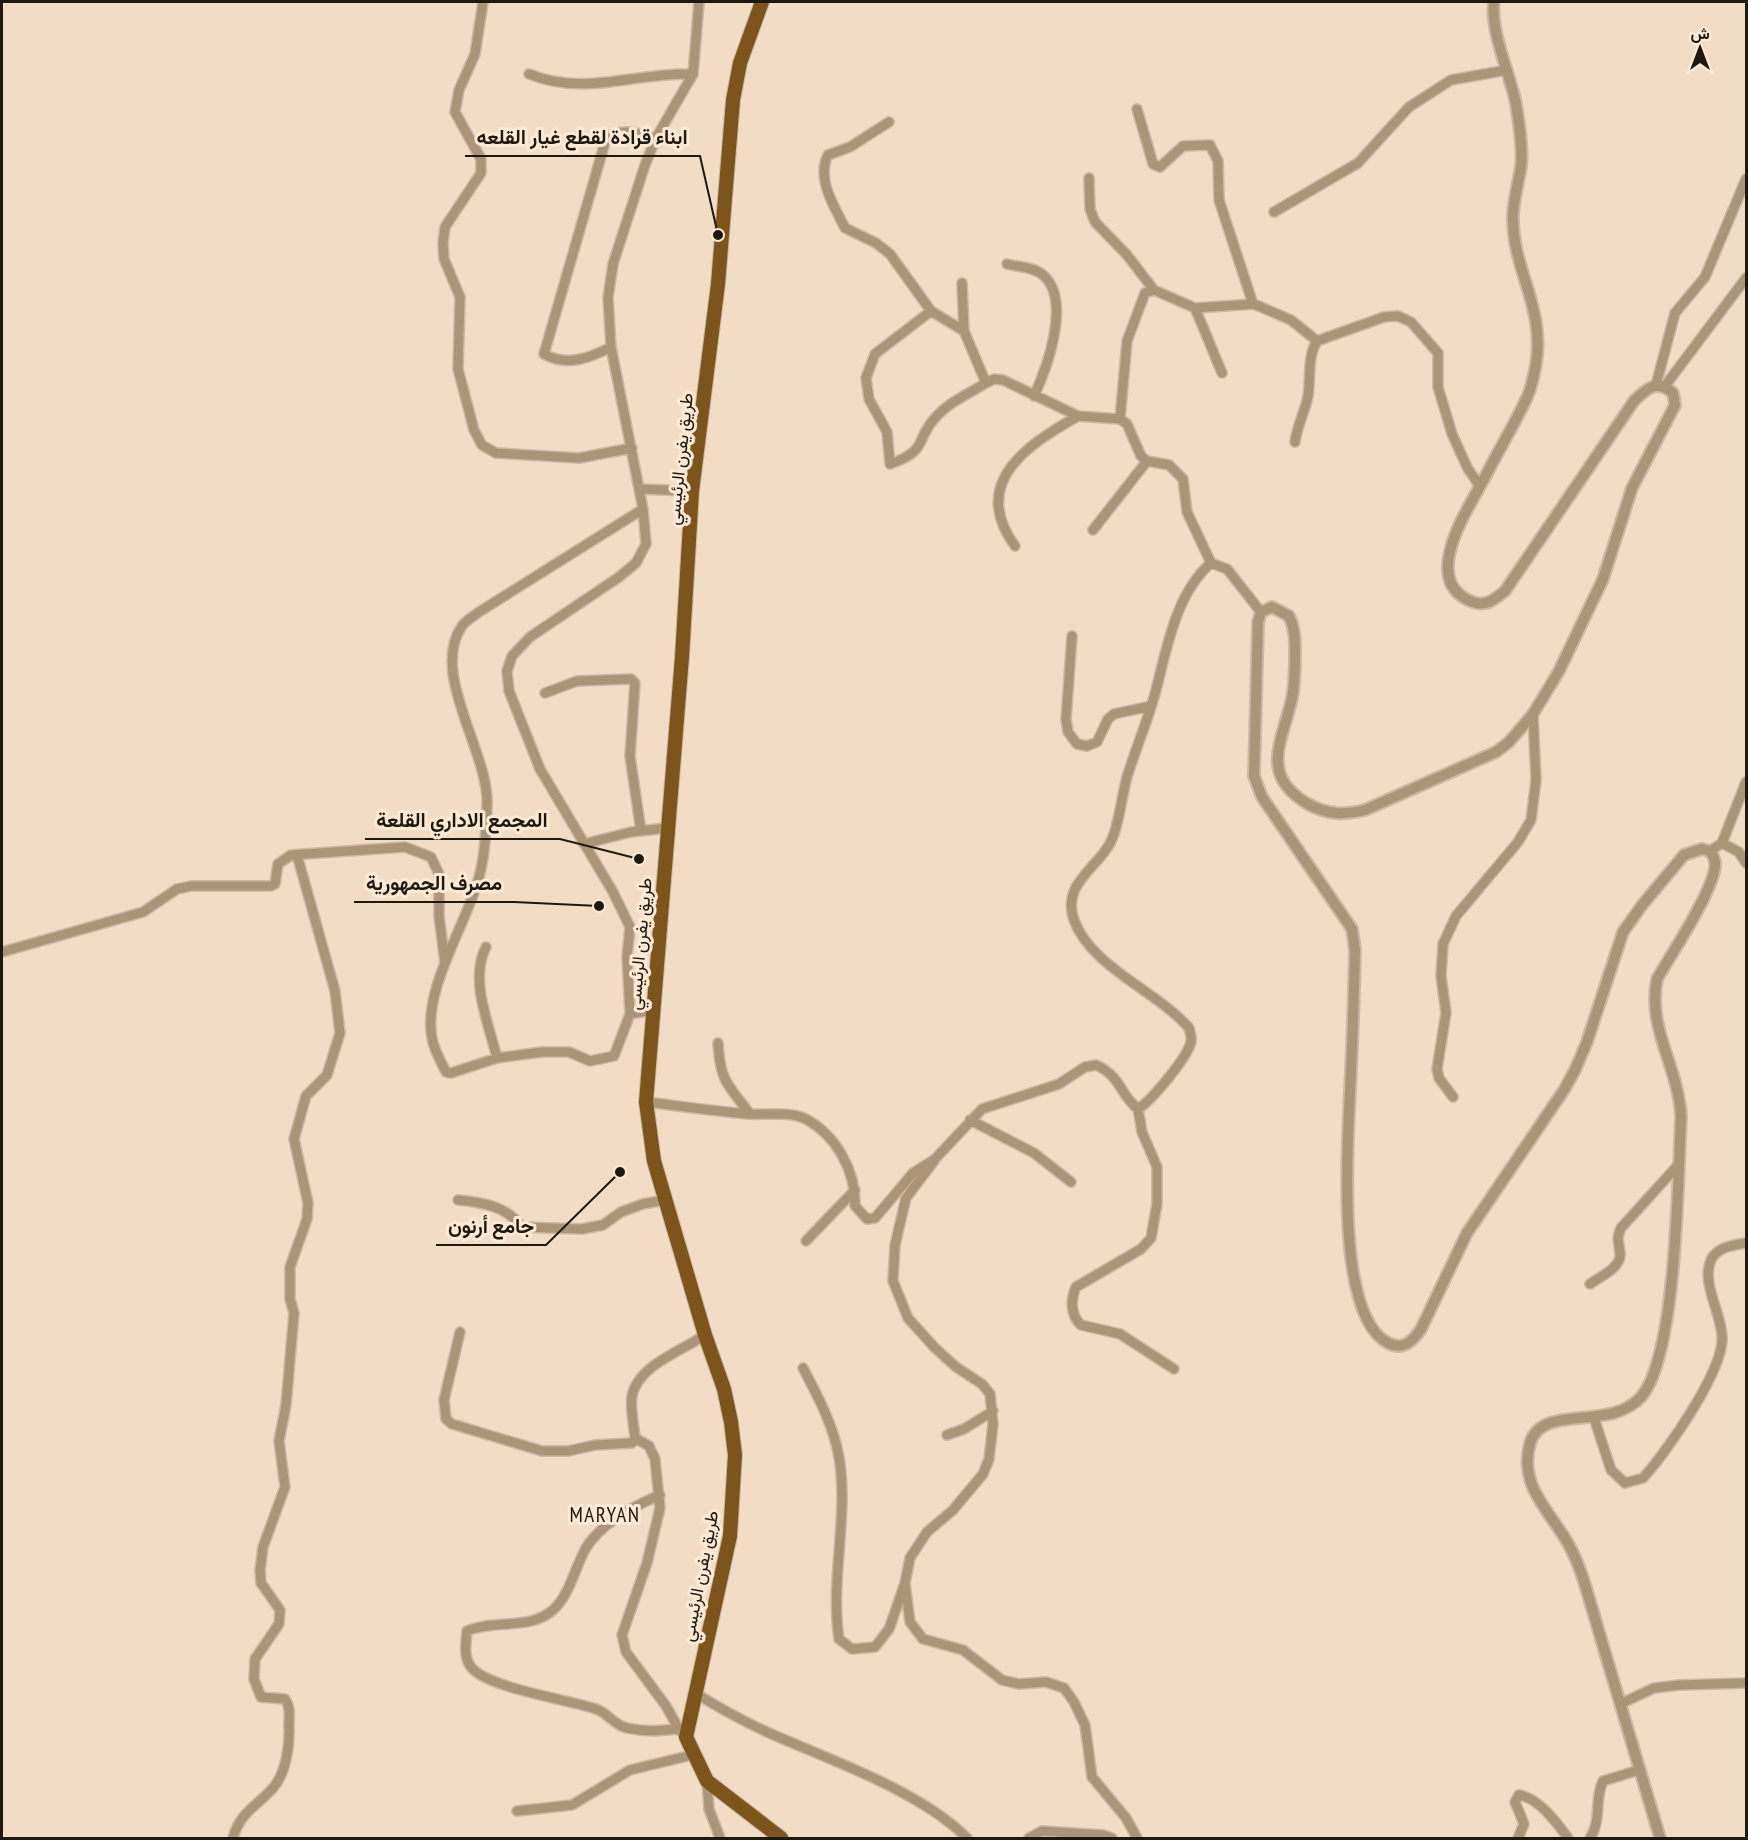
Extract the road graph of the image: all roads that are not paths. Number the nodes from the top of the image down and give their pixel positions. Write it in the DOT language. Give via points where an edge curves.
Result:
graph roads {
  1 [pos="483,2"];
  2 [pos="699,2"];
  3 [pos="762,2"];
  4 [pos="1494,2"];
  5 [pos="1507,70"];
  6 [pos="529,74"];
  7 [pos="693,74"];
  8 [pos="1137,109"];
  9 [pos="889,122"];
  10 [pos="656,138"];
  11 [pos="1089,178"];
  12 [pos="1746,179"];
  13 [pos="1274,212"];
  14 [pos="1007,264"];
  15 [pos="1746,278"];
  16 [pos="962,282"];
  17 [pos="1154,290"];
  18 [pos="1253,304"];
  19 [pos="1195,308"];
  20 [pos="931,311"];
  21 [pos="964,332"];
  22 [pos="1317,341"];
  23 [pos="611,346"];
  24 [pos="1222,373"];
  25 [pos="986,383"];
  26 [pos="1660,385"];
  27 [pos="1034,396"];
  28 [pos="1078,417"];
  29 [pos="1120,419"];
  30 [pos="1295,442"];
  31 [pos="632,448"];
  32 [pos="1147,461"];
  33 [pos="1480,486"];
  34 [pos="639,489"];
  35 [pos="692,491"];
  36 [pos="643,508"];
  37 [pos="1093,530"];
  38 [pos="1015,546"];
  39 [pos="1211,563"];
  40 [pos="1261,612"];
  41 [pos="1072,636"];
  42 [pos="545,693"];
  43 [pos="1151,706"];
  44 [pos="1533,714"];
  45 [pos="1746,782"];
  46 [pos="667,828"];
  47 [pos="641,831"];
  48 [pos="1722,843"];
  49 [pos="584,844"];
  50 [pos="1710,851"];
  51 [pos="297,855"];
  52 [pos="1746,863"];
  53 [pos="486,948"];
  54 [pos="2,952"];
  55 [pos="445,965"];
  56 [pos="653,1010"];
  57 [pos="630,1014"];
  58 [pos="718,1043"];
  59 [pos="497,1058"];
  60 [pos="1453,1096"];
  61 [pos="646,1102"];
  62 [pos="1138,1109"];
  63 [pos="750,1114"];
  64 [pos="970,1120"];
  65 [pos="935,1159"];
  66 [pos="1679,1164"];
  67 [pos="1071,1182"];
  68 [pos="855,1190"];
  69 [pos="458,1200"];
  70 [pos="665,1200"];
  71 [pos="806,1241"];
  72 [pos="1746,1244"];
  73 [pos="1590,1284"];
  74 [pos="460,1332"];
  75 [pos="705,1335"];
  76 [pos="803,1368"];
  77 [pos="1174,1369"];
  78 [pos="993,1411"];
  79 [pos="1594,1418"];
  80 [pos="947,1435"];
  81 [pos="635,1438"];
  82 [pos="660,1495"];
  83 [pos="905,1583"];
  84 [pos="1746,1683"];
  85 [pos="695,1693"];
  86 [pos="1620,1704"];
  87 [pos="681,1733"];
  88 [pos="692,1755"];
  89 [pos="1639,1770"];
  90 [pos="707,1781"];
  91 [pos="517,1810"];
  92 [pos="233,1839"];
  93 [pos="720,1839"];
  94 [pos="781,1839"];
  95 [pos="967,1839"];
  96 [pos="1029,1839"];
  97 [pos="1112,1839"];
  98 [pos="1137,1839"];
  99 [pos="1518,1839"];
  100 [pos="1568,1839"];
  101 [pos="1590,1839"];
  102 [pos="1660,1839"];
  1 -- 31 [label="street" via="475,54 459,90 455,112 481,159 481,173 445,227 443,243 444,259 460,297 458,369 474,430 482,445 496,453 579,458"];
  2 -- 7 [label="street"];
  3 -- 35 [label="main road, طريق يفرن الرئيسي" via="740,63 733,100 718,284"];
  4 -- 5 [label="street"];
  5 -- 13 [label="street" via="1451,80 1409,107 1358,163"];
  5 -- 33 [label="street" via="1516,103 1521,164 1513,221 1537,318 1538,342 1530,392"];
  6 -- 7 [label="street" via="551,83 577,86 670,73"];
  7 -- 10 [label="street"];
  8 -- 18 [label="street" via="1153,164 1160,167 1183,146 1210,145 1218,161 1219,200"];
  9 -- 20 [label="street" via="850,147 828,154 823,165 824,184 844,228 876,243 890,255"];
  10 -- 23 [label="street" via="613,264 608,298"];
  10 -- 23 [label="street" via="624,131 613,132 606,139 544,354 554,360 572,361"];
  11 -- 17 [label="street" via="1090,209 1095,222 1128,255"];
  12 -- 26 [label="street" via="1705,278 1675,313"];
  14 -- 27 [label="street" via="1042,274 1054,295 1054,340"];
  15 -- 26 [label="street"];
  16 -- 21 [label="street"];
  17 -- 19 [label="street"];
  17 -- 29 [label="street" via="1145,293 1127,341"];
  18 -- 19 [label="street"];
  18 -- 22 [label="street" via="1291,320"];
  19 -- 24 [label="street"];
  20 -- 21 [label="street"];
  20 -- 25 [label="street" via="875,354 866,378 869,399 887,432 890,464 907,458 920,447 935,418 947,407"];
  21 -- 25 [label="street"];
  22 -- 30 [label="street" via="1311,355 1308,398"];
  22 -- 33 [label="street" via="1384,317 1398,316 1411,322 1438,353 1438,387 1452,434"];
  23 -- 31 [label="street"];
  25 -- 27 [label="street" via="1003,380"];
  26 -- 33 [label="street" via="1634,401 1505,591 1491,602 1479,604 1464,598 1454,588 1449,570 1453,535"];
  26 -- 44 [label="street" via="1673,393 1675,405 1632,488 1603,579 1559,671"];
  27 -- 28 [label="street"];
  28 -- 29 [label="street"];
  28 -- 38 [label="street" via="1050,432 1011,465 1002,479 998,511 1003,529"];
  29 -- 32 [label="street" via="1128,424"];
  31 -- 34 [label="street"];
  32 -- 37 [label="street"];
  32 -- 39 [label="street" via="1169,465 1183,479 1187,512"];
  34 -- 35 [label="street"];
  34 -- 36 [label="street"];
  35 -- 46 [label="main road, طريق يفرن الرئيسي"];
  36 -- 49 [label="street" via="646,544 636,563 530,637 512,656 507,671 509,691 540,770"];
  36 -- 55 [label="street" via="480,612 463,624 456,637 456,693 486,782 488,803 477,885"];
  39 -- 40 [label="street" via="1227,569"];
  39 -- 43 [label="street" via="1191,586 1178,616 1161,662"];
  40 -- 44 [label="street" via="1272,607 1278,609 1289,616 1294,630 1295,679 1277,750 1280,776 1302,800 1318,809 1332,814 1365,810 1474,763 1509,742"];
  40 -- 50 [label="street" via="1254,776 1262,797 1347,918 1355,938 1347,1173 1351,1256 1358,1297 1382,1341 1402,1346 1421,1329 1467,1233 1564,1090 1587,1042 1623,932 1684,855 1702,849"];
  41 -- 43 [label="street" via="1066,719 1068,732 1077,744 1097,742 1114,714"];
  42 -- 47 [label="street" via="577,681 631,679 635,684 630,756"];
  43 -- 62 [label="street" via="1114,835 1104,853 1078,881 1071,911 1086,943 1189,1028 1191,1041 1187,1048 1165,1082"];
  44 -- 60 [label="street" via="1536,780 1531,820 1518,843 1456,916 1443,944 1446,1013 1437,1069"];
  45 -- 48 [label="street"];
  46 -- 47 [label="street"];
  46 -- 56 [label="main road, طريق يفرن الرئيسي"];
  47 -- 49 [label="street"];
  48 -- 50 [label="street"];
  48 -- 52 [label="street" via="1739,852"];
  49 -- 57 [label="street" via="630,927"];
  50 -- 66 [label="street" via="1715,862 1714,875 1657,979 1653,1006 1678,1087"];
  51 -- 54 [label="street" via="281,860 275,884 271,886 184,887 143,912"];
  51 -- 55 [label="street" via="405,847 432,857 440,874"];
  51 -- 92 [label="street" via="334,991 340,1033 327,1076 306,1096 294,1139 308,1203 307,1219 290,1267 294,1313 279,1441 285,1487 262,1547 260,1570 261,1583 280,1610 279,1624 255,1659 254,1679 261,1697 285,1699 290,1706 289,1735 285,1764 274,1787 238,1821"];
  53 -- 59 [label="street" via="479,976"];
  55 -- 59 [label="street" via="433,1001 432,1038 446,1072"];
  56 -- 57 [label="street"];
  56 -- 61 [label="main road, طريق يفرن الرئيسي"];
  57 -- 59 [label="street" via="614,1056 590,1061 569,1052 542,1052"];
  58 -- 63 [label="street" via="724,1082"];
  61 -- 63 [label="street"];
  61 -- 70 [label="main road, طريق يفرن الرئيسي" via="649,1136"];
  62 -- 64 [label="street" via="1114,1076 1096,1065 1085,1067 1059,1084 982,1109"];
  62 -- 77 [label="street" via="1142,1132 1157,1167 1157,1204 1150,1238 1141,1249 1076,1287 1073,1313 1081,1325 1120,1334"];
  63 -- 68 [label="street" via="792,1114 819,1128 852,1172"];
  64 -- 65 [label="street"];
  64 -- 67 [label="street" via="1034,1153"];
  65 -- 68 [label="street" via="913,1173 875,1218 860,1215 855,1206"];
  65 -- 78 [label="street" via="906,1198 895,1245 893,1281 908,1318 956,1367 982,1384 990,1394"];
  66 -- 73 [label="street" via="1621,1228 1617,1264"];
  66 -- 79 [label="street" via="1669,1311 1657,1364 1642,1395 1633,1404 1620,1413"];
  68 -- 71 [label="street"];
  69 -- 70 [label="street" via="480,1202 501,1210 521,1227 555,1230 603,1225 621,1212"];
  70 -- 75 [label="main road, طريق يفرن الرئيسي"];
  72 -- 79 [label="street" via="1722,1249 1712,1258 1708,1277 1723,1338 1720,1357 1702,1394 1643,1478 1625,1483 1611,1470"];
  74 -- 81 [label="street" via="444,1400 446,1419 452,1424 542,1451 632,1443"];
  75 -- 81 [label="street" via="651,1368 639,1380 632,1397"];
  75 -- 85 [label="main road, طريق يفرن الرئيسي" via="724,1389 735,1455 730,1536"];
  76 -- 83 [label="street" via="830,1422 839,1457 842,1506 835,1583 839,1639 852,1648 875,1647 890,1629"];
  78 -- 80 [label="street"];
  78 -- 83 [label="street" via="989,1459 983,1474 916,1545 905,1570"];
  79 -- 86 [label="street" via="1551,1421 1531,1441 1527,1460 1533,1494 1573,1552"];
  81 -- 82 [label="street" via="649,1446 655,1458"];
  82 -- 87 [label="street" via="647,1563 622,1635 626,1652"];
  82 -- 87 [label="street" via="639,1504 599,1532 553,1610 534,1620 480,1625 467,1631 465,1655 472,1668 494,1680 522,1691 598,1709 623,1728"];
  83 -- 98 [label="street" via="910,1622 923,1639 963,1650 1002,1680 1019,1684 1046,1682 1064,1688 1085,1725 1092,1777 1126,1818"];
  84 -- 86 [label="street" via="1654,1688"];
  85 -- 87 [label="main road, طريق يفرن الرئيسي"];
  85 -- 95 [label="street" via="775,1736 863,1773 952,1823"];
  86 -- 89 [label="street"];
  87 -- 88 [label="main road, طريق يفرن الرئيسي"];
  88 -- 90 [label="main road, طريق يفرن الرئيسي"];
  88 -- 91 [label="street" via="630,1770 572,1805"];
  89 -- 101 [label="street" via="1603,1781 1596,1827"];
  89 -- 102 [label="street"];
  90 -- 93 [label="street" via="709,1809"];
  90 -- 94 [label="main road, طريق يفرن الرئيسي"];
  96 -- 97 [label="street" via="1042,1831"];
  99 -- 100 [label="street" via="1524,1824 1515,1802 1519,1795 1553,1819"];
}
